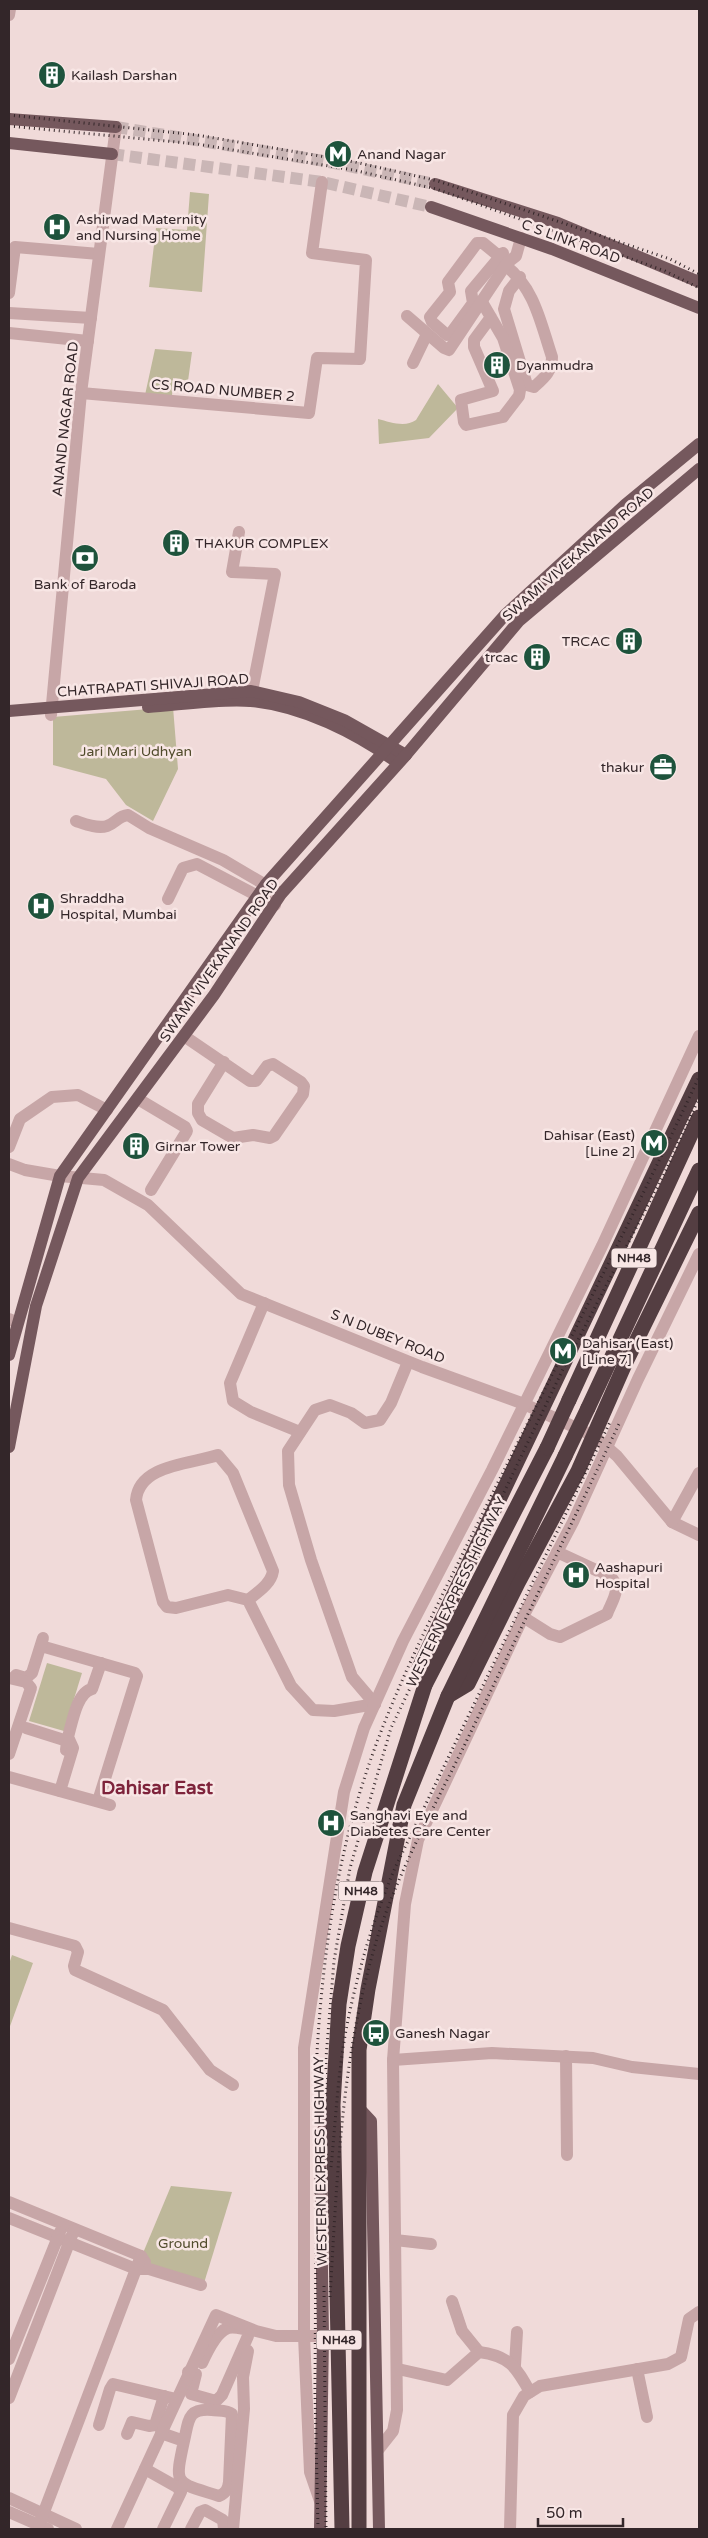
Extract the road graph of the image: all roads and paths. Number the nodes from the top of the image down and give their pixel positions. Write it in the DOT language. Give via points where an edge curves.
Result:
graph roads {
  1 [pos="10,9"];
  2 [pos="9,15"];
  3 [pos="9,119"];
  4 [pos="116,127"];
  5 [pos="9,143"];
  6 [pos="112,154"];
  7 [pos="322,182"];
  8 [pos="435,184"];
  9 [pos="431,207"];
  10 [pos="506,233"];
  11 [pos="521,238"];
  12 [pos="99,254"];
  13 [pos="504,259"];
  14 [pos="520,276"];
  15 [pos="699,282"];
  16 [pos="9,293"];
  17 [pos="482,302"];
  18 [pos="699,308"];
  19 [pos="9,313"];
  20 [pos="407,316"];
  21 [pos="491,317"];
  22 [pos="91,318"];
  23 [pos="9,333"];
  24 [pos="427,334"];
  25 [pos="88,341"];
  26 [pos="413,363"];
  27 [pos="81,393"];
  28 [pos="699,444"];
  29 [pos="699,469"];
  30 [pos="239,532"];
  31 [pos="468,656"];
  32 [pos="482,667"];
  33 [pos="250,696"];
  34 [pos="9,711"];
  35 [pos="51,711"];
  36 [pos="9,719"];
  37 [pos="386,748"];
  38 [pos="402,759"];
  39 [pos="76,821"];
  40 [pos="262,890"];
  41 [pos="168,899"];
  42 [pos="278,900"];
  43 [pos="179,1008"];
  44 [pos="196,1020"];
  45 [pos="184,1036"];
  46 [pos="699,1036"];
  47 [pos="224,1062"];
  48 [pos="699,1079"];
  49 [pos="138,1100"];
  50 [pos="107,1110"];
  51 [pos="699,1117"];
  52 [pos="9,1147"];
  53 [pos="9,1164"];
  54 [pos="699,1170"];
  55 [pos="60,1176"];
  56 [pos="78,1178"];
  57 [pos="151,1190"];
  58 [pos="699,1213"];
  59 [pos="699,1254"];
  60 [pos="264,1303"];
  61 [pos="13,1321"];
  62 [pos="9,1355"];
  63 [pos="408,1362"];
  64 [pos="524,1404"];
  65 [pos="540,1412"];
  66 [pos="300,1432"];
  67 [pos="594,1436"];
  68 [pos="9,1447"];
  69 [pos="607,1447"];
  70 [pos="699,1473"];
  71 [pos="672,1522"];
  72 [pos="699,1535"];
  73 [pos="557,1552"];
  74 [pos="248,1600"];
  75 [pos="523,1617"];
  76 [pos="101,1664"];
  77 [pos="9,1673"];
  78 [pos="9,1678"];
  79 [pos="425,1685"];
  80 [pos="448,1696"];
  81 [pos="375,1704"];
  82 [pos="18,1725"];
  83 [pos="9,1754"];
  84 [pos="69,1761"];
  85 [pos="10,1780"];
  86 [pos="60,1791"];
  87 [pos="9,1928"];
  88 [pos="566,2056"];
  89 [pos="393,2060"];
  90 [pos="699,2074"];
  91 [pos="233,2085"];
  92 [pos="333,2105"];
  93 [pos="358,2107"];
  94 [pos="567,2155"];
  95 [pos="9,2202"];
  96 [pos="9,2218"];
  97 [pos="68,2228"];
  98 [pos="395,2240"];
  99 [pos="62,2242"];
  100 [pos="431,2244"];
  101 [pos="141,2256"];
  102 [pos="136,2269"];
  103 [pos="149,2269"];
  104 [pos="201,2285"];
  105 [pos="452,2301"];
  106 [pos="699,2312"];
  107 [pos="517,2332"];
  108 [pos="304,2336"];
  109 [pos="323,2336"];
  110 [pos="248,2351"];
  111 [pos="479,2352"];
  112 [pos="9,2359"];
  113 [pos="515,2365"];
  114 [pos="398,2369"];
  115 [pos="637,2369"];
  116 [pos="192,2373"];
  117 [pos="530,2392"];
  118 [pos="170,2397"];
  119 [pos="9,2398"];
  120 [pos="647,2417"];
  121 [pos="99,2425"];
  122 [pos="161,2433"];
  123 [pos="127,2434"];
  124 [pos="184,2440"];
  125 [pos="378,2450"];
  126 [pos="147,2470"];
  127 [pos="9,2498"];
  128 [pos="320,2501"];
  129 [pos="9,2512"];
  130 [pos="43,2523"];
  131 [pos="76,2529"];
  132 [pos="117,2529"];
  133 [pos="122,2529"];
  134 [pos="163,2529"];
  135 [pos="191,2529"];
  136 [pos="224,2529"];
  137 [pos="233,2529"];
  138 [pos="320,2529"];
  139 [pos="342,2529"];
  140 [pos="359,2529"];
  141 [pos="379,2529"];
  142 [pos="510,2529"];
  1 -- 2 [label="street"];
  3 -- 4 [label="main road"];
  4 -- 6 [label="street, ANAND NAGAR ROAD"];
  5 -- 6 [label="main road"];
  6 -- 12 [label="street, ANAND NAGAR ROAD"];
  7 -- 27 [label="street, CS ROAD NUMBER 2" via="312,253 366,260 365,279 360,359 317,358 309,413"];
  8 -- 15 [label="main road, C S LINK ROAD" via="558,223"];
  9 -- 10 [label="main road, C S LINK ROAD"];
  10 -- 11 [label="main road, C S LINK ROAD"];
  10 -- 13 [label="street"];
  11 -- 13 [label="street" via="516,256"];
  11 -- 18 [label="main road, C S LINK ROAD"];
  12 -- 16 [label="street" via="15,247"];
  12 -- 22 [label="street, ANAND NAGAR ROAD"];
  13 -- 13 [label="street" via="471,290 473,303 451,333 447,335 432,322 430,317 450,292 448,282 476,243 483,243"];
  13 -- 14 [label="street"];
  13 -- 17 [label="street"];
  14 -- 14 [label="street" via="529,289 552,357 548,374 534,387 527,384 504,309 509,291"];
  17 -- 21 [label="street"];
  17 -- 24 [label="street" via="449,350"];
  19 -- 22 [label="street"];
  20 -- 24 [label="street"];
  21 -- 21 [label="street" via="503,338 520,390 519,396 503,417 466,425 461,400 493,392 474,347 474,340"];
  22 -- 25 [label="street, ANAND NAGAR ROAD"];
  23 -- 25 [label="street"];
  24 -- 26 [label="street"];
  25 -- 27 [label="street, ANAND NAGAR ROAD"];
  27 -- 35 [label="street, ANAND NAGAR ROAD"];
  28 -- 31 [label="main road, SWAMI VIVEKANAND ROAD" via="529,591"];
  29 -- 32 [label="main road, SWAMI VIVEKANAND ROAD" via="519,621"];
  30 -- 33 [label="street" via="232,572 275,574"];
  31 -- 32 [label="street"];
  31 -- 37 [label="main road, SWAMI VIVEKANAND ROAD"];
  32 -- 38 [label="main road, SWAMI VIVEKANAND ROAD"];
  33 -- 35 [label="main road, CHATRAPATI SHIVAJI ROAD"];
  33 -- 37 [label="main road, CHATRAPATI SHIVAJI ROAD" via="308,706 344,720"];
  34 -- 35 [label="main road, CHATRAPATI SHIVAJI ROAD"];
  35 -- 36 [label="main road"];
  37 -- 38 [label="main road, CHATRAPATI SHIVAJI ROAD"];
  37 -- 40 [label="main road, SWAMI VIVEKANAND ROAD"];
  38 -- 42 [label="main road, SWAMI VIVEKANAND ROAD"];
  39 -- 40 [label="street" via="98,827 108,826 118,816 128,815 149,828 223,860"];
  40 -- 41 [label="street" via="191,864 184,868"];
  40 -- 42 [label="street"];
  40 -- 43 [label="main road, SWAMI VIVEKANAND ROAD"];
  42 -- 44 [label="main road, SWAMI VIVEKANAND ROAD"];
  43 -- 44 [label="main road"];
  43 -- 50 [label="main road, SWAMI VIVEKANAND ROAD"];
  44 -- 45 [label="main road, SWAMI VIVEKANAND ROAD"];
  45 -- 47 [label="street"];
  45 -- 49 [label="main road, SWAMI VIVEKANAND ROAD"];
  46 -- 64 [label="street" via="602,1246"];
  47 -- 47 [label="street" via="253,1081 267,1066 277,1064 304,1086 303,1094 274,1136 233,1138 202,1120 198,1104"];
  48 -- 65 [label="highway"];
  49 -- 56 [label="main road, SWAMI VIVEKANAND ROAD"];
  49 -- 57 [label="street" via="187,1131"];
  50 -- 52 [label="street" via="78,1095 52,1097 20,1119"];
  50 -- 55 [label="main road, SWAMI VIVEKANAND ROAD"];
  51 -- 79 [label="highway, WESTERN EXPRESS HIGHWAY / NH48, bridge" via="547,1448"];
  53 -- 55 [label="street, S N DUBEY ROAD"];
  54 -- 80 [label="highway, NH48, bridge"];
  55 -- 56 [label="street, S N DUBEY ROAD"];
  55 -- 61 [label="main road, SWAMI VIVEKANAND ROAD"];
  56 -- 60 [label="street, S N DUBEY ROAD" via="104,1180 148,1205 241,1294"];
  56 -- 68 [label="main road, SWAMI VIVEKANAND ROAD" via="36,1306"];
  58 -- 67 [label="highway" via="625,1364"];
  59 -- 69 [label="street"];
  60 -- 63 [label="street, S N DUBEY ROAD"];
  60 -- 66 [label="street" via="230,1383 233,1401"];
  61 -- 62 [label="main road, SWAMI VIVEKANAND ROAD"];
  63 -- 64 [label="street, S N DUBEY ROAD"];
  63 -- 66 [label="street" via="392,1403 380,1420 365,1424 351,1413 330,1405 315,1410"];
  64 -- 65 [label="street, S N DUBEY ROAD"];
  64 -- 81 [label="street" via="403,1641"];
  65 -- 67 [label="street, S N DUBEY ROAD"];
  65 -- 79 [label="highway" via="420,1668"];
  66 -- 81 [label="street" via="288,1451 289,1484 311,1560 352,1677"];
  67 -- 69 [label="street, S N DUBEY ROAD"];
  67 -- 80 [label="highway" via="468,1684"];
  69 -- 71 [label="street, S N DUBEY ROAD"];
  69 -- 73 [label="street"];
  70 -- 71 [label="street"];
  71 -- 72 [label="street, S N DUBEY ROAD"];
  73 -- 75 [label="street"];
  73 -- 75 [label="street" via="615,1581 617,1590 607,1614 560,1637"];
  74 -- 74 [label="street" via="228,1595 176,1608 167,1607 136,1500 137,1491 143,1483 163,1468 218,1455 225,1461 234,1472 273,1572 265,1586"];
  74 -- 81 [label="street" via="291,1686 313,1710 334,1711"];
  75 -- 89 [label="street" via="418,1840 405,1904"];
  76 -- 77 [label="street" via="42,1642 29,1676"];
  76 -- 84 [label="street" via="92,1689 82,1696 68,1737 73,1748"];
  76 -- 86 [label="street" via="135,1673 137,1680 104,1803"];
  78 -- 82 [label="street" via="26,1682 31,1688"];
  79 -- 92 [label="highway, WESTERN EXPRESS HIGHWAY / NH48" via="365,1872 348,1946 339,2004"];
  80 -- 93 [label="highway, NH48" via="404,1805 368,1989 359,2050"];
  81 -- 108 [label="street" via="344,1792 304,2048"];
  82 -- 83 [label="street"];
  82 -- 84 [label="street" via="67,1742 65,1756"];
  84 -- 86 [label="street"];
  85 -- 86 [label="street"];
  87 -- 91 [label="street" via="76,1946 75,1970 163,2010 210,2070"];
  88 -- 89 [label="street" via="492,2054"];
  88 -- 90 [label="street" via="593,2058 632,2068"];
  88 -- 94 [label="street"];
  89 -- 98 [label="street"];
  92 -- 109 [label="main road" via="320,2137"];
  92 -- 139 [label="highway, WESTERN EXPRESS HIGHWAY / NH48"];
  93 -- 125 [label="main road" via="372,2122"];
  93 -- 140 [label="highway, NH48"];
  95 -- 97 [label="street"];
  96 -- 99 [label="street"];
  97 -- 99 [label="street"];
  97 -- 101 [label="street"];
  98 -- 100 [label="street"];
  98 -- 114 [label="street"];
  99 -- 102 [label="street"];
  99 -- 112 [label="street"];
  99 -- 119 [label="street"];
  101 -- 102 [label="street"];
  101 -- 103 [label="street"];
  102 -- 103 [label="street"];
  102 -- 130 [label="street"];
  103 -- 104 [label="street"];
  105 -- 111 [label="street" via="462,2331"];
  106 -- 115 [label="street" via="689,2319 681,2357 668,2364"];
  107 -- 113 [label="street"];
  108 -- 109 [label="street"];
  108 -- 116 [label="street" via="256,2332 216,2314"];
  108 -- 128 [label="street" via="310,2472"];
  109 -- 128 [label="main road"];
  110 -- 137 [label="street" via="243,2377 244,2409"];
  111 -- 113 [label="street"];
  111 -- 114 [label="street" via="447,2380"];
  113 -- 117 [label="street"];
  114 -- 125 [label="street" via="393,2431"];
  115 -- 117 [label="street" via="540,2386"];
  115 -- 120 [label="street"];
  116 -- 116 [label="street" via="191,2394 214,2402 219,2399 248,2330 232,2327 223,2331"];
  116 -- 118 [label="street"];
  117 -- 142 [label="street" via="513,2415"];
  118 -- 121 [label="street" via="113,2384"];
  118 -- 122 [label="street"];
  118 -- 123 [label="street" via="155,2425 132,2422"];
  122 -- 124 [label="street"];
  122 -- 126 [label="street"];
  124 -- 124 [label="street" via="193,2412 202,2409 232,2414 229,2482 223,2494 219,2496 180,2481 177,2472"];
  125 -- 141 [label="main road"];
  126 -- 132 [label="street"];
  126 -- 133 [label="street"];
  126 -- 134 [label="street" via="177,2486 181,2492"];
  127 -- 130 [label="street"];
  128 -- 138 [label="main road"];
  129 -- 130 [label="street"];
  130 -- 131 [label="street"];
  135 -- 136 [label="street" via="200,2512 205,2510 223,2520"];
}
